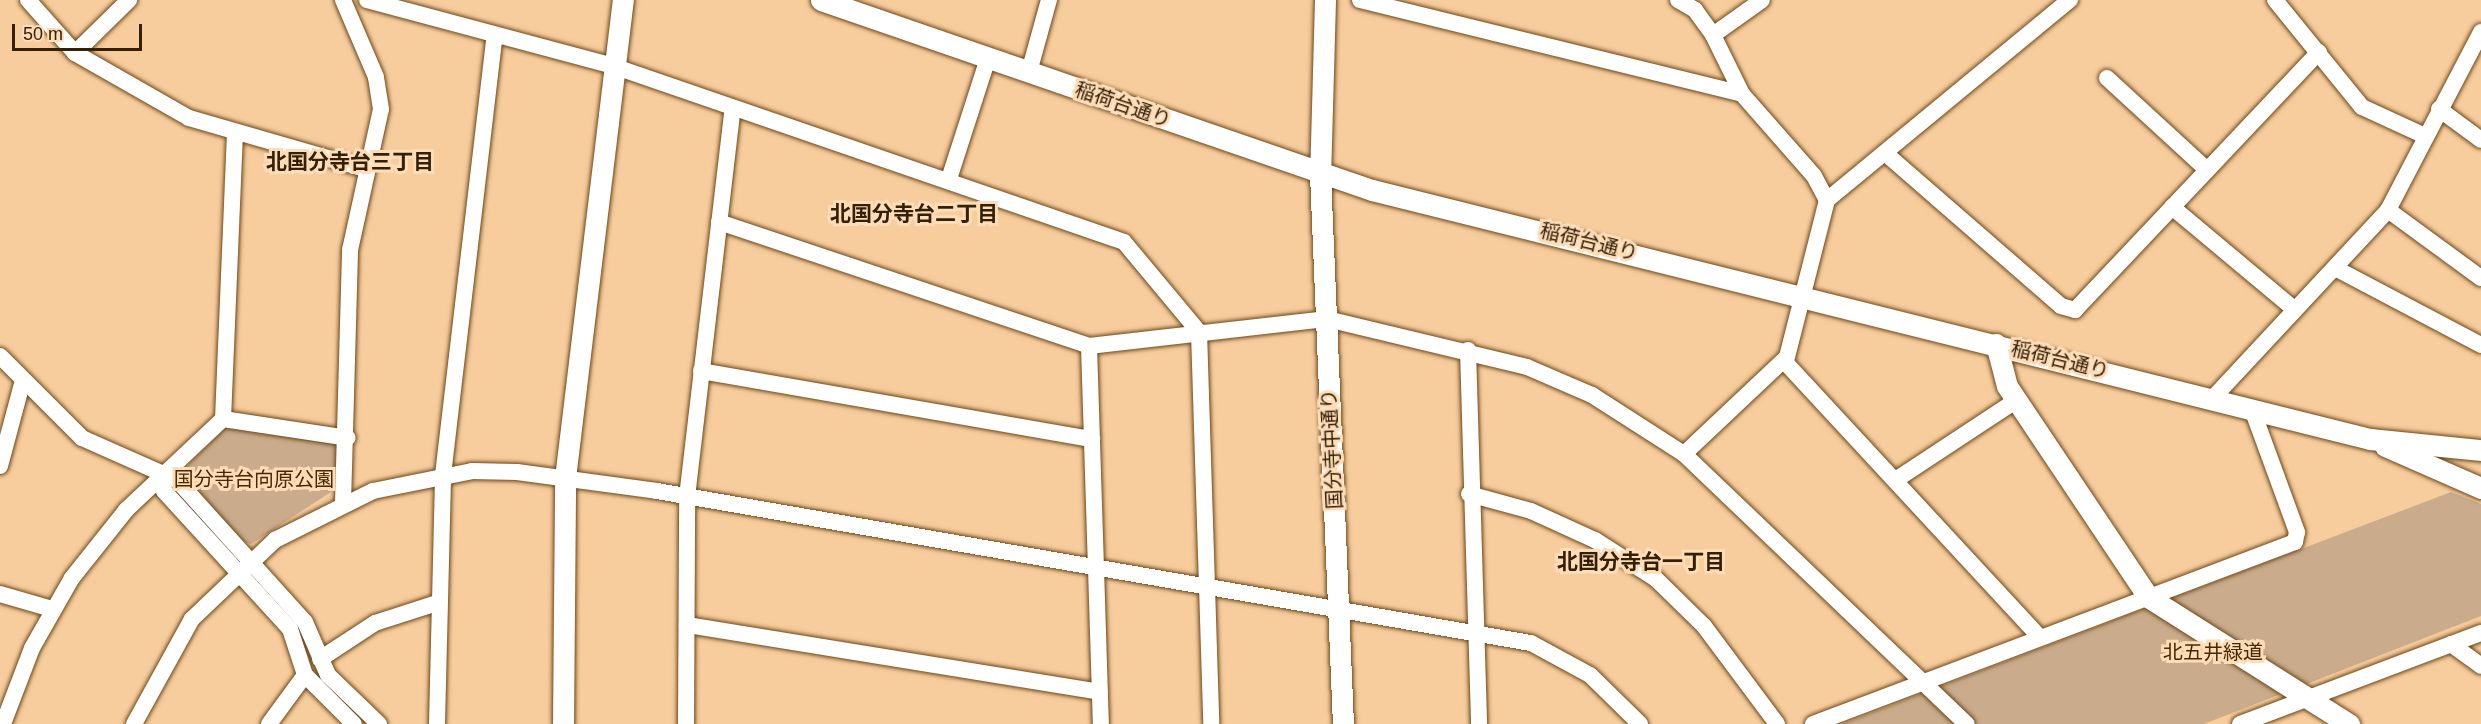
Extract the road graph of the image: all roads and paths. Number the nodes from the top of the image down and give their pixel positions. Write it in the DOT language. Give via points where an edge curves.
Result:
graph roads {
  1 [pos="28,0"];
  2 [pos="129,0"];
  3 [pos="344,0"];
  4 [pos="367,0"];
  5 [pos="623,0"];
  6 [pos="821,0"];
  7 [pos="1049,0"];
  8 [pos="1325,0"];
  9 [pos="1360,0"];
  10 [pos="1678,0"];
  11 [pos="1762,0"];
  12 [pos="2070,0"];
  13 [pos="2275,0"];
  14 [pos="1391,5"];
  15 [pos="2481,32"];
  16 [pos="495,35"];
  17 [pos="1713,35"];
  18 [pos="2319,52"];
  19 [pos="75,53"];
  20 [pos="988,58"];
  21 [pos="614,66"];
  22 [pos="1029,72"];
  23 [pos="2107,78"];
  24 [pos="1742,94"];
  25 [pos="733,108"];
  26 [pos="2439,109"];
  27 [pos="235,133"];
  28 [pos="2423,135"];
  29 [pos="2481,140"];
  30 [pos="1885,153"];
  31 [pos="366,169"];
  32 [pos="2207,170"];
  33 [pos="1320,174"];
  34 [pos="949,179"];
  35 [pos="1827,200"];
  36 [pos="2172,207"];
  37 [pos="2388,210"];
  38 [pos="719,222"];
  39 [pos="2335,268"];
  40 [pos="2481,278"];
  41 [pos="1804,295"];
  42 [pos="2295,310"];
  43 [pos="1327,319"];
  44 [pos="1199,332"];
  45 [pos="1996,344"];
  46 [pos="2481,345"];
  47 [pos="1089,346"];
  48 [pos="1468,350"];
  49 [pos="0,356"];
  50 [pos="1784,360"];
  51 [pos="701,371"];
  52 [pos="23,380"];
  53 [pos="2212,399"];
  54 [pos="2017,400"];
  55 [pos="2252,409"];
  56 [pos="223,419"];
  57 [pos="348,438"];
  58 [pos="1092,439"];
  59 [pos="2370,439"];
  60 [pos="2481,450"];
  61 [pos="1684,454"];
  62 [pos="0,466"];
  63 [pos="162,474"];
  64 [pos="443,475"];
  65 [pos="566,478"];
  66 [pos="1897,479"];
  67 [pos="2481,488"];
  68 [pos="1469,494"];
  69 [pos="687,497"];
  70 [pos="343,503"];
  71 [pos="251,559"];
  72 [pos="1095,565"];
  73 [pos="237,572"];
  74 [pos="1210,584"];
  75 [pos="0,594"];
  76 [pos="2148,597"];
  77 [pos="440,602"];
  78 [pos="1339,606"];
  79 [pos="52,609"];
  80 [pos="687,625"];
  81 [pos="1476,632"];
  82 [pos="2481,633"];
  83 [pos="2040,637"];
  84 [pos="2451,644"];
  85 [pos="320,659"];
  86 [pos="2481,666"];
  87 [pos="305,675"];
  88 [pos="1926,684"];
  89 [pos="1100,692"];
  90 [pos="2307,698"];
  91 [pos="3,724"];
  92 [pos="134,724"];
  93 [pos="269,724"];
  94 [pos="354,724"];
  95 [pos="379,724"];
  96 [pos="438,724"];
  97 [pos="563,724"];
  98 [pos="686,724"];
  99 [pos="1101,724"];
  100 [pos="1211,724"];
  101 [pos="1343,724"];
  102 [pos="1479,724"];
  103 [pos="1640,724"];
  104 [pos="1777,724"];
  105 [pos="1813,724"];
  106 [pos="1967,724"];
  107 [pos="2240,724"];
  108 [pos="2349,724"];
  1 -- 19 [label="street"];
  2 -- 19 [label="street"];
  3 -- 31 [label="street" via="376,77 381,109"];
  4 -- 16 [label="street"];
  5 -- 21 [label="street"];
  6 -- 20 [label="street, 稲荷台通り"];
  7 -- 22 [label="street"];
  8 -- 33 [label="street, 国分寺中通り"];
  9 -- 14 [label="street"];
  10 -- 17 [label="street" via="1695,10"];
  11 -- 17 [label="street"];
  12 -- 30 [label="street"];
  13 -- 18 [label="street"];
  14 -- 24 [label="street"];
  15 -- 26 [label="street"];
  16 -- 21 [label="street"];
  16 -- 64 [label="street"];
  17 -- 24 [label="street"];
  18 -- 28 [label="street" via="2362,107 2385,122"];
  18 -- 32 [label="street"];
  19 -- 27 [label="street" via="189,118"];
  20 -- 22 [label="street, 稲荷台通り"];
  20 -- 34 [label="street"];
  21 -- 25 [label="street"];
  21 -- 65 [label="street"];
  22 -- 33 [label="street, 稲荷台通り"];
  23 -- 32 [label="street"];
  24 -- 35 [label="street" via="1814,176"];
  25 -- 34 [label="street"];
  25 -- 38 [label="street"];
  26 -- 28 [label="street"];
  26 -- 29 [label="street"];
  27 -- 31 [label="street"];
  27 -- 56 [label="street"];
  28 -- 37 [label="street"];
  30 -- 35 [label="street"];
  30 -- 36 [label="street" via="2061,306 2075,310"];
  31 -- 57 [label="street" via="350,250"];
  32 -- 36 [label="street"];
  33 -- 41 [label="street, 稲荷台通り"];
  33 -- 43 [label="street, 国分寺中通り"];
  34 -- 44 [label="street" via="1124,242"];
  35 -- 41 [label="street"];
  36 -- 42 [label="street"];
  37 -- 39 [label="street"];
  37 -- 40 [label="street"];
  38 -- 47 [label="street"];
  38 -- 51 [label="street"];
  39 -- 42 [label="street"];
  39 -- 46 [label="street"];
  41 -- 45 [label="street, 稲荷台通り"];
  41 -- 50 [label="street"];
  42 -- 53 [label="street"];
  43 -- 44 [label="street"];
  43 -- 48 [label="street"];
  43 -- 78 [label="street, 国分寺中通り"];
  44 -- 47 [label="street"];
  44 -- 74 [label="street"];
  45 -- 53 [label="street, 稲荷台通り"];
  45 -- 54 [label="street" via="2007,386"];
  47 -- 58 [label="street"];
  48 -- 61 [label="street" via="1592,394"];
  48 -- 68 [label="street"];
  49 -- 52 [label="street"];
  50 -- 61 [label="street"];
  50 -- 66 [label="street"];
  51 -- 58 [label="street"];
  51 -- 69 [label="street"];
  52 -- 62 [label="street"];
  52 -- 63 [label="street" via="82,438"];
  53 -- 55 [label="street, 稲荷台通り"];
  54 -- 66 [label="street"];
  54 -- 76 [label="street"];
  55 -- 59 [label="street, 稲荷台通り"];
  55 -- 76 [label="street" via="2297,532 2295,542"];
  56 -- 57 [label="street"];
  56 -- 63 [label="street"];
  57 -- 70 [label="street"];
  58 -- 72 [label="street"];
  59 -- 60 [label="street, 稲荷台通り"];
  59 -- 67 [label="street, 稲荷台通り"];
  61 -- 88 [label="street"];
  63 -- 71 [label="street" via="177,480"];
  63 -- 73 [label="street" via="164,491"];
  63 -- 79 [label="street" via="97,544"];
  64 -- 65 [label="street" via="517,472"];
  64 -- 70 [label="street" via="406,480"];
  64 -- 77 [label="street"];
  65 -- 69 [label="street"];
  65 -- 97 [label="street"];
  66 -- 83 [label="street"];
  68 -- 81 [label="street"];
  68 -- 104 [label="street" via="1542,516 1595,540 1656,579 1704,626"];
  69 -- 72 [label="street"];
  69 -- 80 [label="street"];
  70 -- 71 [label="street"];
  71 -- 73 [label="street"];
  71 -- 85 [label="street" via="306,622"];
  72 -- 74 [label="street"];
  72 -- 89 [label="street"];
  73 -- 87 [label="street" via="290,629"];
  73 -- 92 [label="street" via="173,646"];
  74 -- 78 [label="street"];
  74 -- 100 [label="street"];
  75 -- 79 [label="street"];
  76 -- 83 [label="street"];
  76 -- 90 [label="street"];
  77 -- 85 [label="street" via="375,623"];
  77 -- 96 [label="street"];
  78 -- 81 [label="street"];
  78 -- 101 [label="street, 国分寺中通り"];
  79 -- 91 [label="street"];
  80 -- 89 [label="street"];
  80 -- 98 [label="street"];
  81 -- 102 [label="street"];
  81 -- 103 [label="street" via="1531,643 1590,675"];
  82 -- 84 [label="street"];
  83 -- 88 [label="street"];
  84 -- 86 [label="street"];
  84 -- 90 [label="street"];
  85 -- 95 [label="street" via="328,675"];
  87 -- 93 [label="street"];
  87 -- 94 [label="street"];
  88 -- 105 [label="street"];
  88 -- 106 [label="street"];
  89 -- 99 [label="street"];
  90 -- 107 [label="street"];
  90 -- 108 [label="street"];
}
